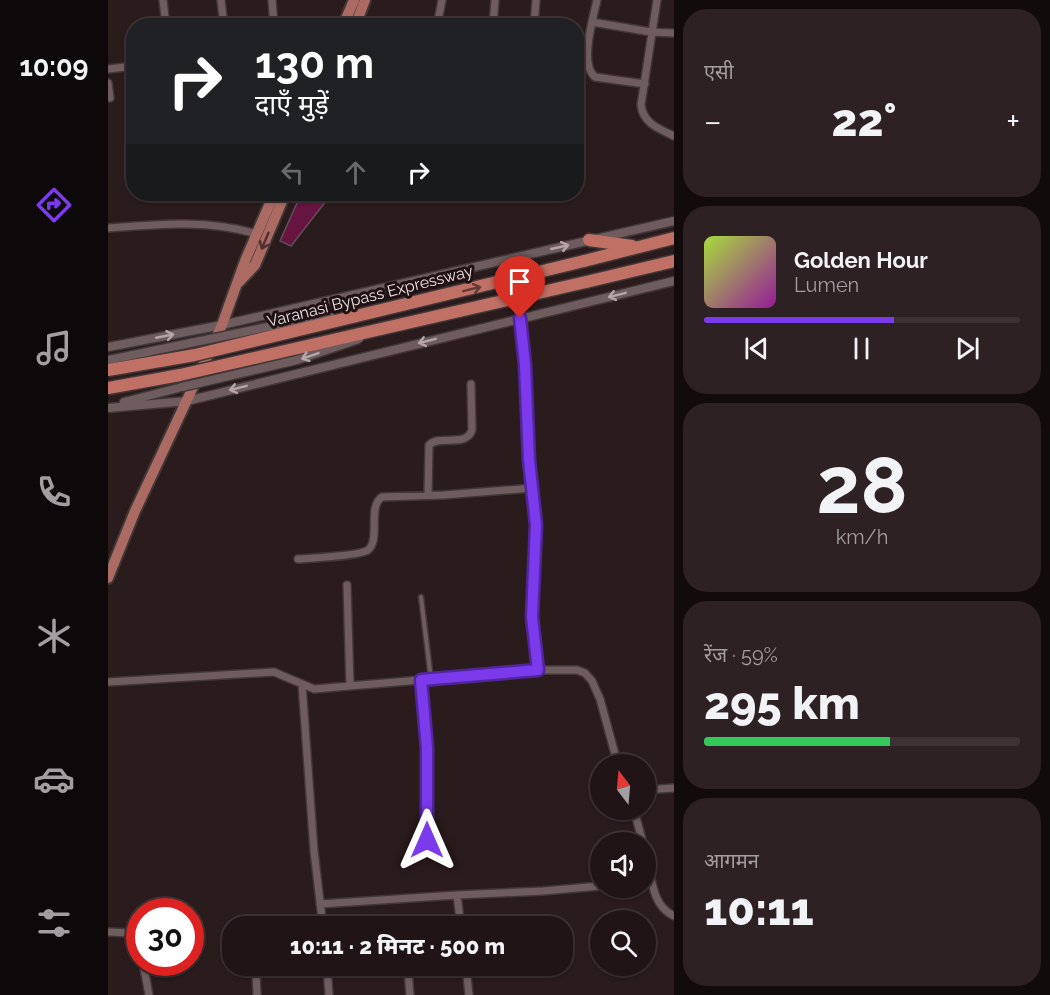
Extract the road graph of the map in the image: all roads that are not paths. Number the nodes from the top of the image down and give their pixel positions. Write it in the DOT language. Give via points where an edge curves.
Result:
graph roads {
  1 [pos="163,0"];
  2 [pos="221,0"];
  3 [pos="272,0"];
  4 [pos="354,0"];
  5 [pos="365,0"];
  6 [pos="442,0"];
  7 [pos="495,0"];
  8 [pos="536,0"];
  9 [pos="597,0"];
  10 [pos="657,0"];
  11 [pos="165,18"];
  12 [pos="223,18"];
  13 [pos="273,18"];
  14 [pos="346,18"];
  15 [pos="358,18"];
  16 [pos="439,18"];
  17 [pos="494,18"];
  18 [pos="535,18"];
  19 [pos="592,22"];
  20 [pos="651,32"];
  21 [pos="674,33"];
  22 [pos="126,67"];
  23 [pos="108,69"];
  24 [pos="108,83"];
  25 [pos="645,84"];
  26 [pos="110,98"];
  27 [pos="674,136"];
  28 [pos="271,201"];
  29 [pos="282,201"];
  30 [pos="674,221"];
  31 [pos="108,228"];
  32 [pos="257,234"];
  33 [pos="674,238"];
  34 [pos="588,240"];
  35 [pos="639,247"];
  36 [pos="674,261"];
  37 [pos="674,281"];
  38 [pos="237,284"];
  39 [pos="381,311"];
  40 [pos="520,318"];
  41 [pos="405,323"];
  42 [pos="222,325"];
  43 [pos="108,347"];
  44 [pos="108,360"];
  45 [pos="108,370"];
  46 [pos="471,384"];
  47 [pos="108,388"];
  48 [pos="187,400"];
  49 [pos="108,407"];
  50 [pos="533,488"];
  51 [pos="428,495"];
  52 [pos="298,559"];
  53 [pos="108,578"];
  54 [pos="347,585"];
  55 [pos="421,597"];
  56 [pos="538,670"];
  57 [pos="431,679"];
  58 [pos="421,680"];
  59 [pos="108,682"];
  60 [pos="302,684"];
  61 [pos="350,686"];
  62 [pos="615,754"];
  63 [pos="674,788"];
  64 [pos="656,789"];
  65 [pos="427,840"];
  66 [pos="590,887"];
  67 [pos="457,895"];
  68 [pos="655,898"];
  69 [pos="320,904"];
  70 [pos="322,916"];
  71 [pos="460,916"];
  72 [pos="674,916"];
  73 [pos="108,932"];
  74 [pos="126,933"];
  75 [pos="145,976"];
  76 [pos="256,976"];
  77 [pos="328,976"];
  78 [pos="408,976"];
  79 [pos="467,976"];
  80 [pos="149,995"];
  81 [pos="257,995"];
  82 [pos="329,995"];
  83 [pos="410,995"];
  84 [pos="470,995"];
  1 -- 11 [label="street"];
  2 -- 12 [label="street"];
  3 -- 13 [label="street"];
  4 -- 14 [label="main road"];
  5 -- 15 [label="main road"];
  6 -- 16 [label="street"];
  7 -- 17 [label="street"];
  8 -- 18 [label="street"];
  9 -- 19 [label="street"];
  10 -- 20 [label="street"];
  19 -- 20 [label="street"];
  19 -- 25 [label="street" via="587,56 590,73"];
  20 -- 21 [label="street"];
  20 -- 25 [label="street"];
  22 -- 23 [label="street"];
  24 -- 26 [label="street"];
  25 -- 27 [label="street" via="641,105 644,115 654,126"];
  28 -- 32 [label="main road"];
  29 -- 38 [label="main road, one-way" via="255,265"];
  30 -- 34 [label="street"];
  31 -- 32 [label="street" via="173,223 233,227"];
  32 -- 38 [label="main road"];
  33 -- 35 [label="highway, Varanasi Bypass Expressway"];
  34 -- 35 [label="highway"];
  42 -- 34 [label="street, one-way"];
  39 -- 35 [label="highway, Varanasi Bypass Expressway, one-way, bridge"];
  36 -- 41 [label="highway, Varanasi Bypass Expressway, bridge"];
  37 -- 40 [label="street, one-way"];
  38 -- 42 [label="main road"];
  39 -- 44 [label="street, bridge" via="296,321"];
  39 -- 45 [label="highway, Varanasi Bypass Expressway, bridge" via="195,355"];
  40 -- 48 [label="street, one-way"];
  40 -- 50 [label="street"];
  41 -- 47 [label="highway, Varanasi Bypass Expressway, bridge"];
  41 -- 49 [label="street, one-way, bridge" via="297,360"];
  43 -- 42 [label="street, one-way"];
  42 -- 48 [label="main road"];
  46 -- 51 [label="street" via="471,435 429,445"];
  48 -- 49 [label="street"];
  48 -- 53 [label="main road"];
  50 -- 51 [label="street"];
  50 -- 56 [label="street" via="536,525 532,617"];
  51 -- 52 [label="street" via="378,499 368,550"];
  54 -- 61 [label="street"];
  55 -- 57 [label="lane"];
  56 -- 57 [label="street"];
  56 -- 62 [label="street" via="585,673 600,699"];
  57 -- 58 [label="street"];
  58 -- 61 [label="street"];
  58 -- 65 [label="street" via="427,748"];
  59 -- 60 [label="street" via="274,672"];
  60 -- 61 [label="street" via="314,689"];
  60 -- 69 [label="street"];
  63 -- 64 [label="street"];
  66 -- 67 [label="street"];
  67 -- 69 [label="street"];
  67 -- 71 [label="street"];
  68 -- 72 [label="street" via="663,911"];
  69 -- 70 [label="street"];
  73 -- 74 [label="street"];
  75 -- 80 [label="street"];
  76 -- 81 [label="street"];
  77 -- 82 [label="street"];
  78 -- 83 [label="street"];
  79 -- 84 [label="street"];
}
